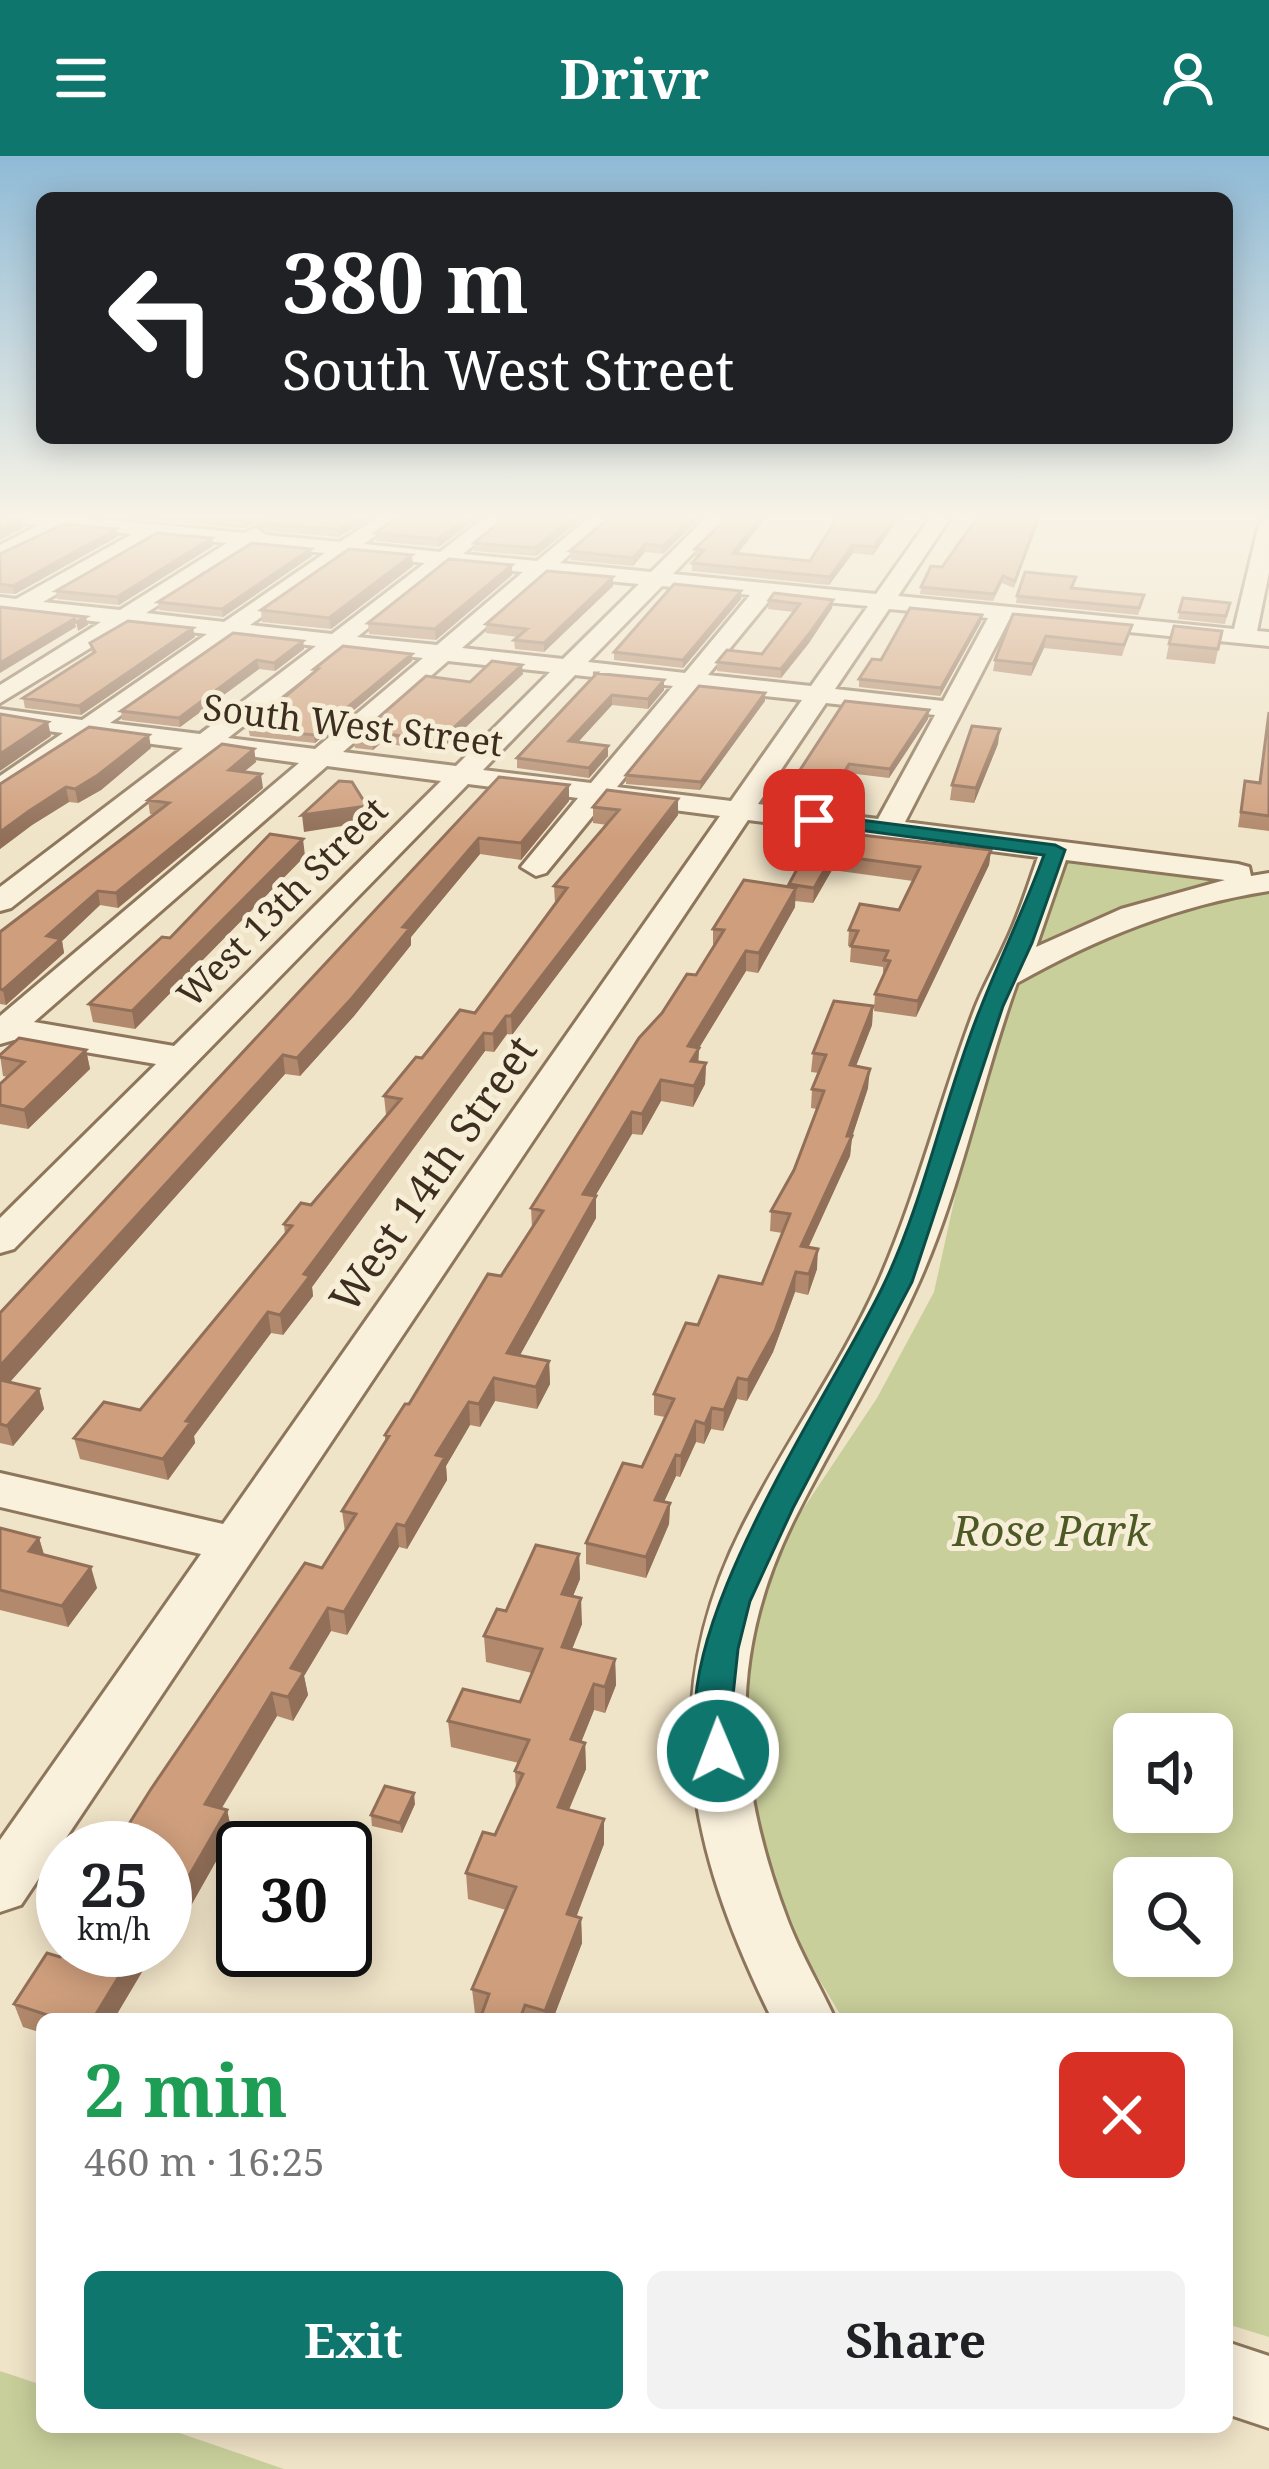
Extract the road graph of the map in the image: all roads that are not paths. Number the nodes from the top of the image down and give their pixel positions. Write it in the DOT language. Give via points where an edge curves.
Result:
graph roads {
  1 [pos="114,623"];
  2 [pos="168,623"];
  3 [pos="234,623"];
  4 [pos="360,623"];
  5 [pos="477,623"];
  6 [pos="613,623"];
  7 [pos="738,623"];
  8 [pos="867,623"];
  9 [pos="996,623"];
  10 [pos="1102,623"];
  11 [pos="1247,623"];
  12 [pos="225,629"];
  13 [pos="1244,637"];
  14 [pos="1269,639"];
  15 [pos="336,641"];
  16 [pos="442,653"];
  17 [pos="569,667"];
  18 [pos="690,680"];
  19 [pos="818,694"];
  20 [pos="0,696"];
  21 [pos="948,710"];
  22 [pos="0,717"];
  23 [pos="85,728"];
  24 [pos="206,744"];
  25 [pos="322,758"];
  26 [pos="463,775"];
  27 [pos="0,788"];
  28 [pos="598,792"];
  29 [pos="741,811"];
  30 [pos="887,829"];
  31 [pos="1055,850"];
  32 [pos="536,867"];
  33 [pos="1269,879"];
  34 [pos="0,902"];
  35 [pos="1003,978"];
  36 [pos="3,1030"];
  37 [pos="182,1058"];
  38 [pos="0,1241"];
  39 [pos="0,1490"];
  40 [pos="238,1545"];
  41 [pos="0,1887"];
  42 [pos="801,2013"];
  43 [pos="1233,2380"];
  44 [pos="1269,2392"];
  1 -- 20 [label="street"];
  2 -- 12 [label="street"];
  3 -- 12 [label="street"];
  4 -- 15 [label="street"];
  5 -- 16 [label="street"];
  6 -- 17 [label="street, West 13th Street"];
  7 -- 18 [label="street"];
  8 -- 19 [label="street, West 14th Street"];
  9 -- 21 [label="street"];
  10 -- 13 [label="street"];
  11 -- 13 [label="street"];
  12 -- 15 [label="street"];
  12 -- 23 [label="street"];
  13 -- 14 [label="street"];
  15 -- 16 [label="street"];
  15 -- 24 [label="street"];
  16 -- 17 [label="street"];
  16 -- 25 [label="street"];
  17 -- 18 [label="street"];
  17 -- 26 [label="street, West 13th Street"];
  18 -- 19 [label="street"];
  18 -- 28 [label="street"];
  19 -- 21 [label="street"];
  19 -- 29 [label="street, West 14th Street"];
  21 -- 30 [label="street"];
  22 -- 23 [label="street, South West Street"];
  23 -- 24 [label="street, South West Street"];
  23 -- 27 [label="street"];
  24 -- 25 [label="street, South West Street"];
  24 -- 34 [label="street"];
  25 -- 26 [label="street, South West Street"];
  25 -- 36 [label="street"];
  26 -- 28 [label="street, South West Street"];
  26 -- 37 [label="street, West 13th Street"];
  28 -- 29 [label="street, South West Street"];
  28 -- 32 [label="street"];
  29 -- 30 [label="street, South West Street"];
  29 -- 40 [label="street, West 14th Street"];
  30 -- 31 [label="street, South West Street"];
  31 -- 33 [label="street, South West Street"];
  31 -- 35 [label="street"];
  33 -- 35 [label="street" via="1157,903"];
  35 -- 42 [label="street" via="899,1282 754,1554 721,1649 714,1714 722,1789 760,1917"];
  36 -- 37 [label="street"];
  37 -- 38 [label="street, West 13th Street"];
  39 -- 40 [label="street"];
  40 -- 41 [label="street, West 14th Street"];
  43 -- 44 [label="street"];
}
